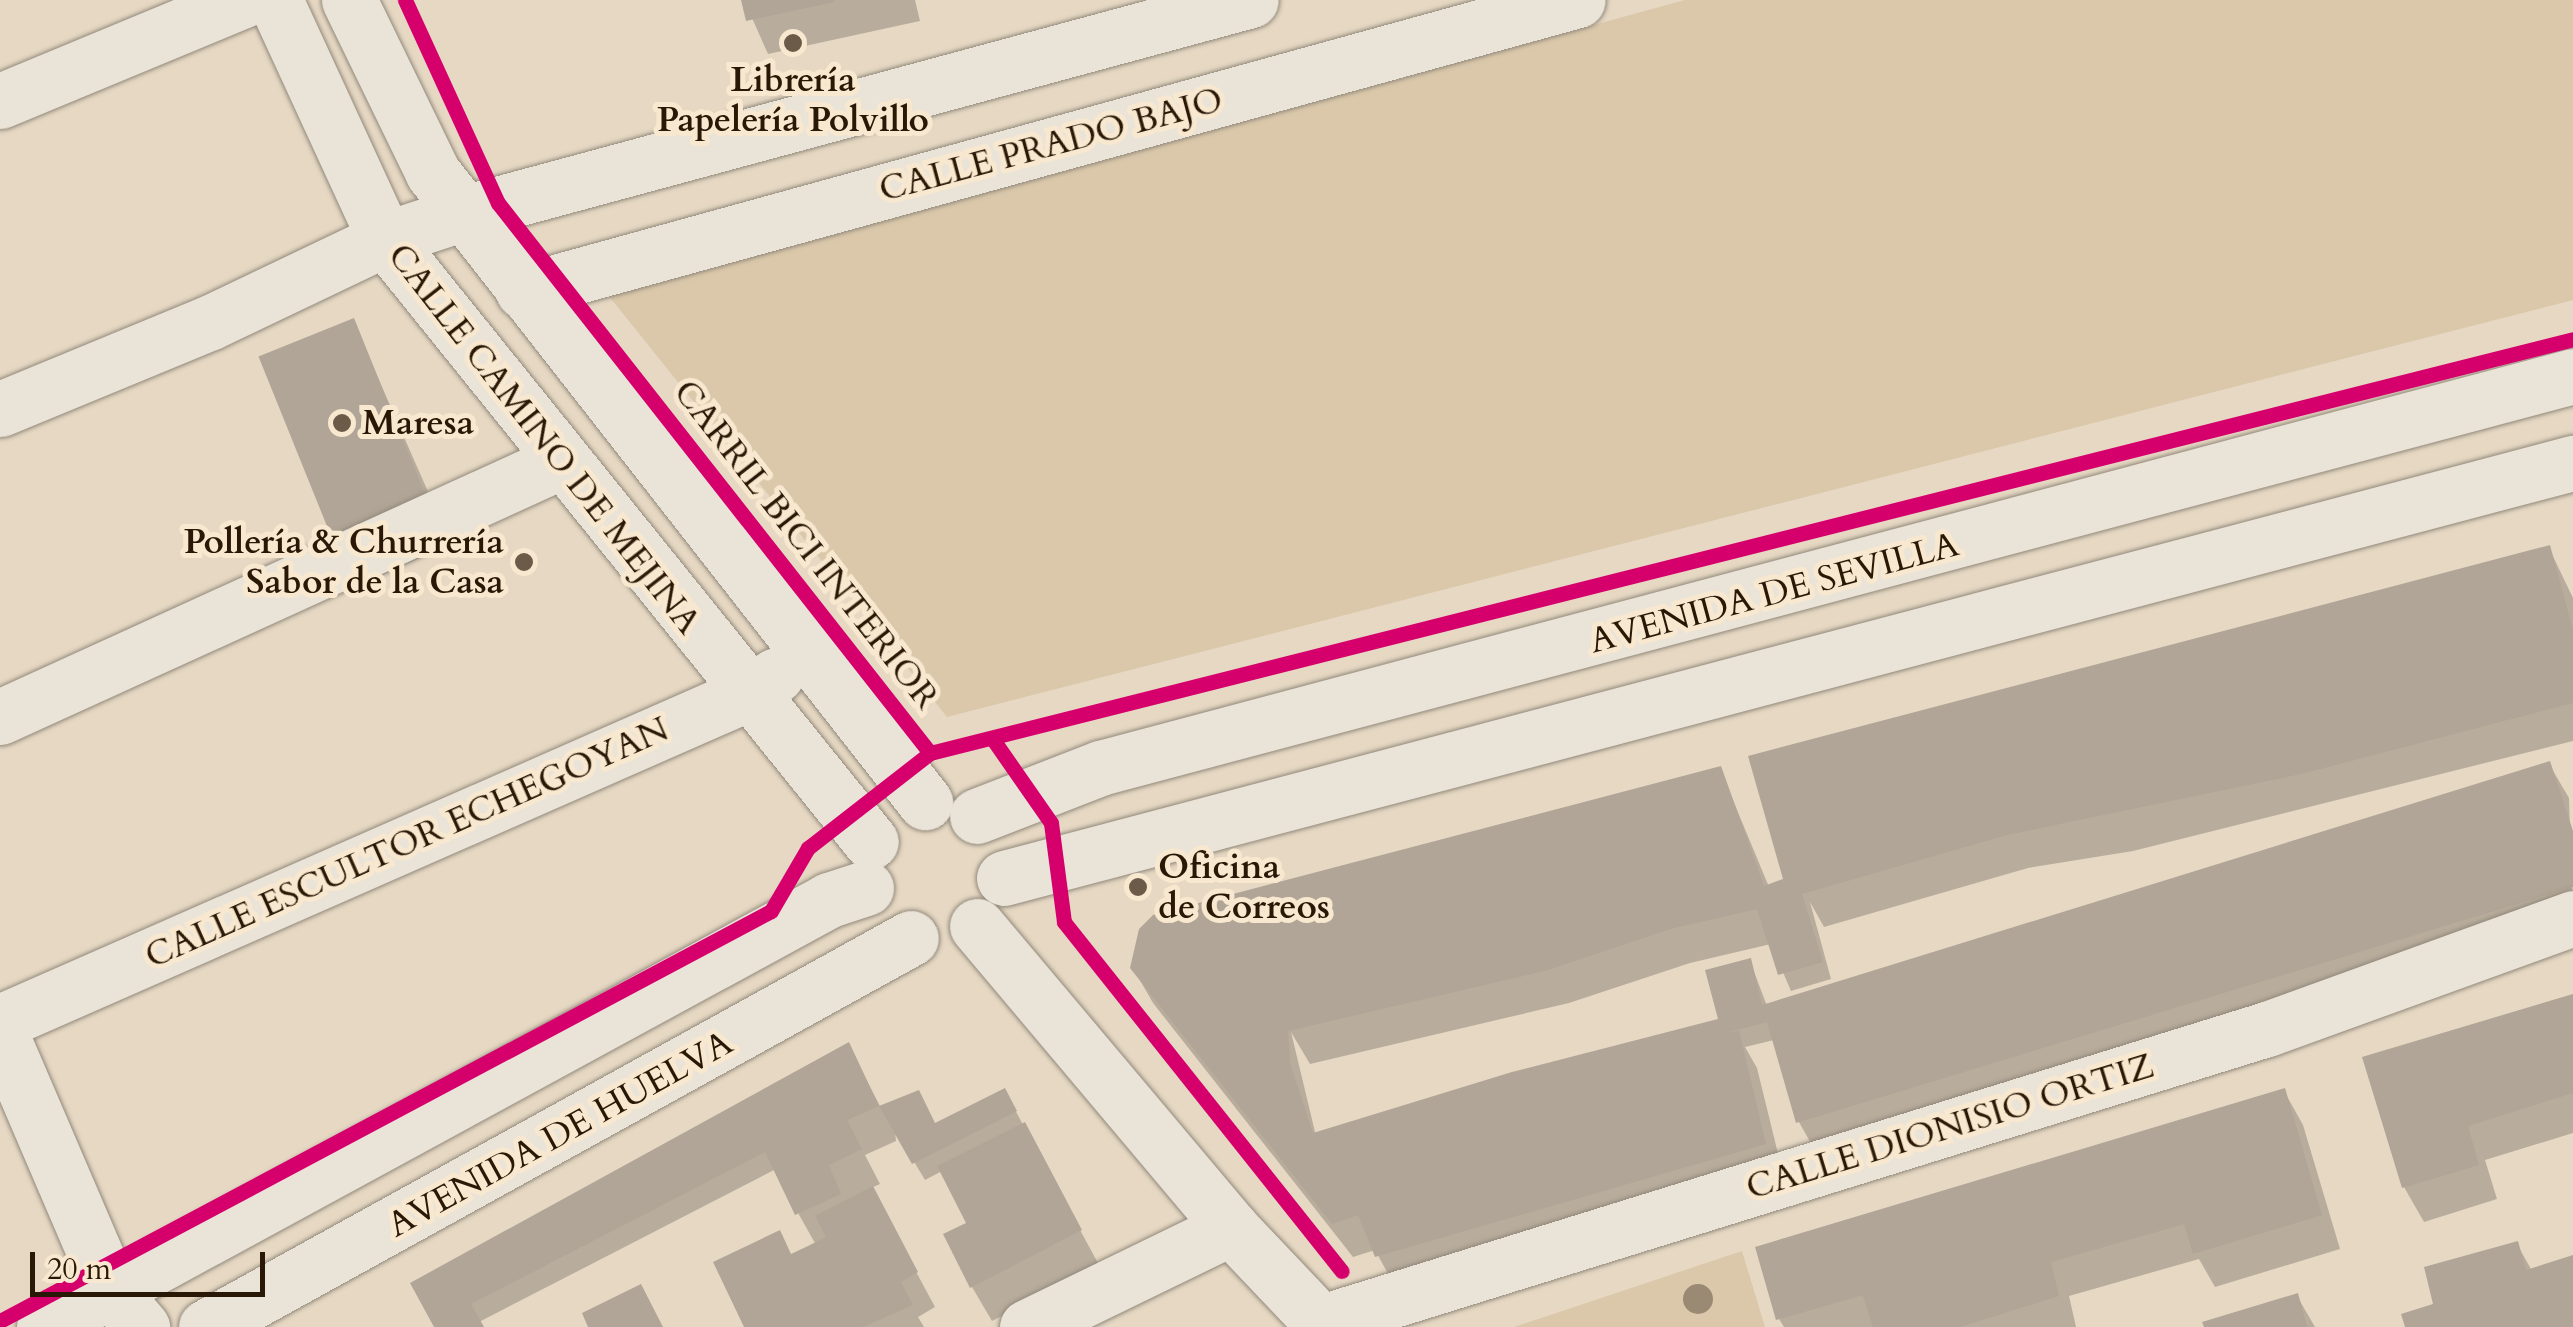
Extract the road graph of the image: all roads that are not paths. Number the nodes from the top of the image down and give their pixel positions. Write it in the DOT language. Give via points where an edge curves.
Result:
graph roads {
  1 [pos="244,0"];
  2 [pos="274,0"];
  3 [pos="349,0"];
  4 [pos="1251,0"];
  5 [pos="1578,0"];
  6 [pos="0,101"];
  7 [pos="464,213"];
  8 [pos="385,240"];
  9 [pos="523,290"];
  10 [pos="2573,376"];
  11 [pos="0,410"];
  12 [pos="562,461"];
  13 [pos="2573,463"];
  14 [pos="808,654"];
  15 [pos="747,694"];
  16 [pos="0,717"];
  17 [pos="925,802"];
  18 [pos="977,816"];
  19 [pos="868,865"];
  20 [pos="1004,878"];
  21 [pos="2573,918"];
  22 [pos="977,926"];
  23 [pos="911,938"];
  24 [pos="0,1022"];
  25 [pos="0,1032"];
  26 [pos="1231,1228"];
  27 [pos="126,1309"];
  28 [pos="1324,1325"];
  29 [pos="44,1327"];
  30 [pos="206,1327"];
  31 [pos="1027,1327"];
  1 -- 6 [label="street"];
  2 -- 8 [label="street, CALLE CAMINO DE MEJINA"];
  3 -- 7 [label="street" via="410,131"];
  4 -- 7 [label="street"];
  5 -- 9 [label="street, CALLE PRADO BAJO"];
  7 -- 8 [label="street"];
  7 -- 9 [label="street"];
  8 -- 11 [label="street" via="210,323"];
  8 -- 12 [label="street, CALLE CAMINO DE MEJINA"];
  9 -- 14 [label="street"];
  10 -- 18 [label="street, AVENIDA DE SEVILLA" via="1100,768"];
  12 -- 15 [label="street, CALLE CAMINO DE MEJINA"];
  12 -- 16 [label="street"];
  13 -- 20 [label="street"];
  14 -- 15 [label="street, CALLE ESCULTOR ECHEGOYAN"];
  14 -- 17 [label="street"];
  15 -- 19 [label="street, CALLE CAMINO DE MEJINA"];
  15 -- 24 [label="street, CALLE ESCULTOR ECHEGOYAN"];
  17 -- 18 [label="street"];
  17 -- 19 [label="street" via="892,816"];
  18 -- 20 [label="street" via="993,833"];
  19 -- 23 [label="street" via="882,918"];
  19 -- 27 [label="street" via="829,900"];
  20 -- 22 [label="street" via="991,913"];
  21 -- 28 [label="street, CALLE DIONISIO ORTIZ" via="2267,1028"];
  22 -- 23 [label="street" via="946,941"];
  22 -- 26 [label="street"];
  23 -- 30 [label="street, AVENIDA DE HUELVA"];
  25 -- 27 [label="street"];
  26 -- 28 [label="street"];
  26 -- 31 [label="street"];
  27 -- 29 [label="street"];
}
